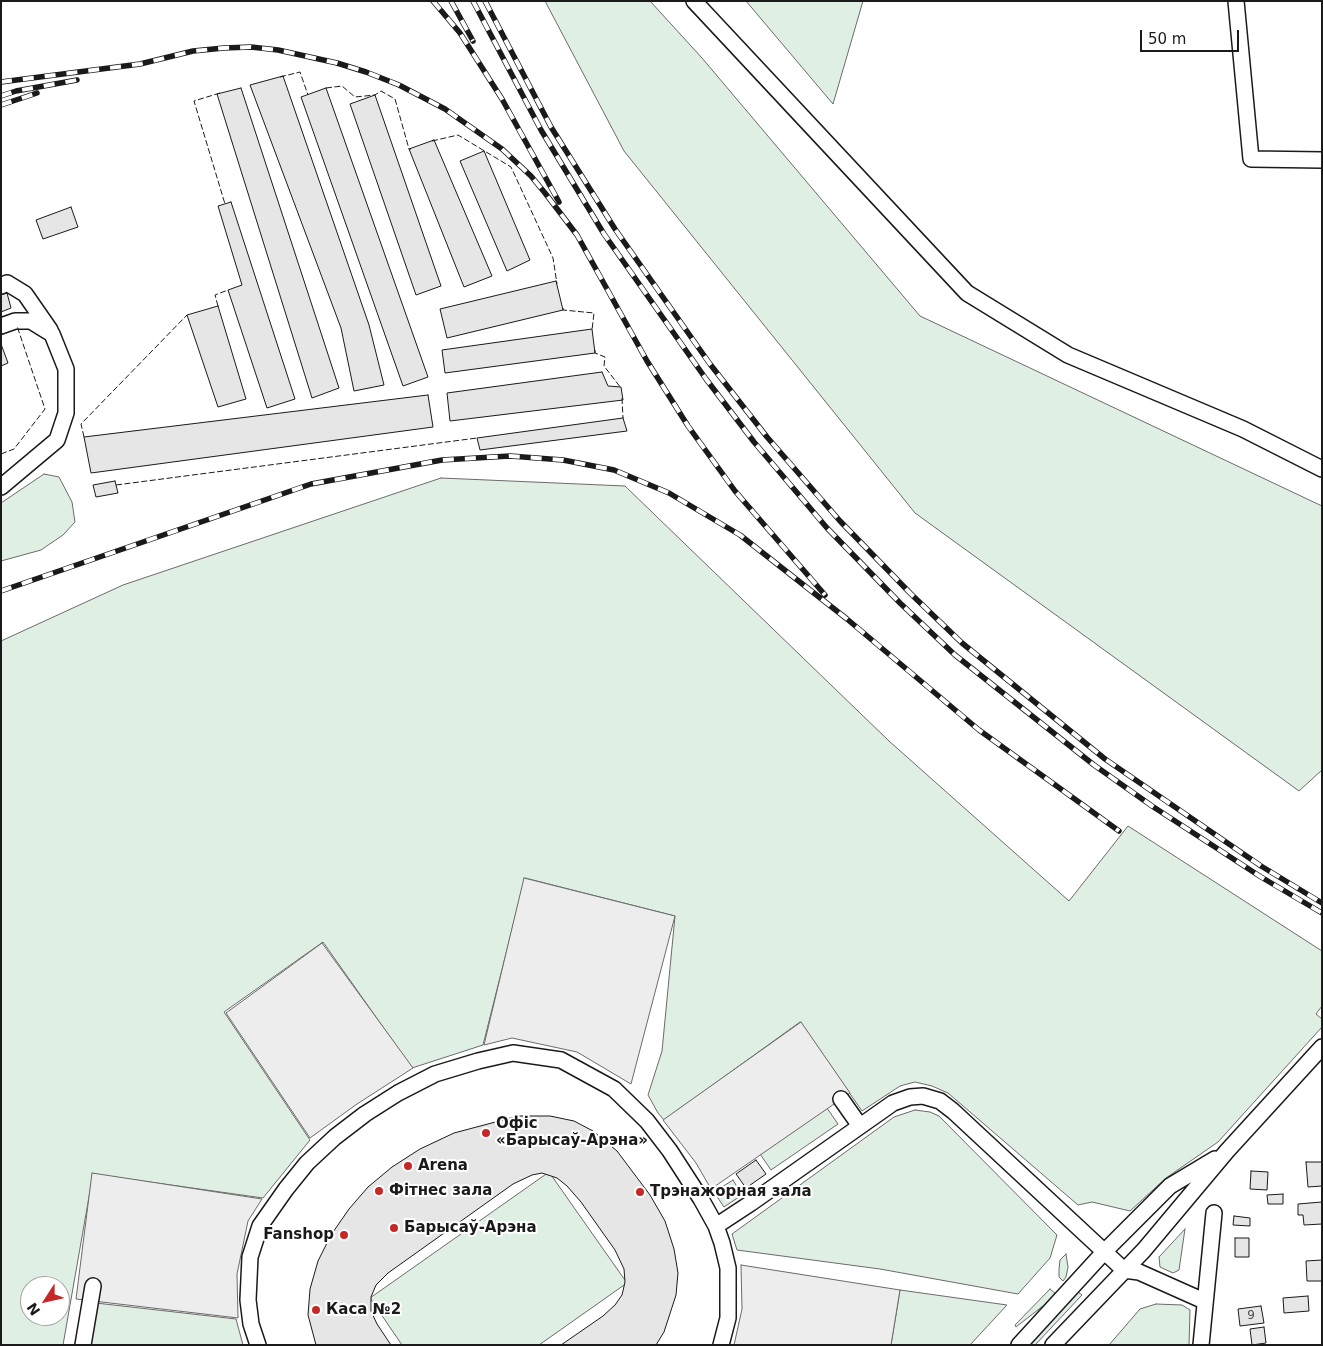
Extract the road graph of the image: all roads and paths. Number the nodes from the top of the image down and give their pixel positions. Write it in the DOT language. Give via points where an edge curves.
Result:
graph roads {
  1 [pos="694,1"];
  2 [pos="1236,1"];
  3 [pos="1322,160"];
  4 [pos="1,286"];
  5 [pos="1,326"];
  6 [pos="52,334"];
  7 [pos="1322,469"];
  8 [pos="1,487"];
  9 [pos="1322,1047"];
  10 [pos="841,1099"];
  11 [pos="860,1126"];
  12 [pos="1227,1152"];
  13 [pos="1214,1213"];
  14 [pos="716,1226"];
  15 [pos="1105,1250"];
  16 [pos="1124,1270"];
  17 [pos="93,1286"];
  18 [pos="1204,1301"];
  19 [pos="82,1345"];
  20 [pos="258,1345"];
  21 [pos="721,1345"];
  22 [pos="1019,1345"];
  23 [pos="1054,1345"];
  24 [pos="1201,1345"];
  1 -- 7 [label="street" via="967,293 1068,355 1243,429"];
  2 -- 3 [label="street" via="1251,159"];
  4 -- 6 [label="street" via="7,283 25,294"];
  5 -- 6 [label="street" via="15,321 31,321"];
  6 -- 8 [label="street" via="66,369 66,413 57,440"];
  9 -- 12 [label="street"];
  10 -- 11 [label="street"];
  11 -- 14 [label="street"];
  11 -- 15 [label="street" via="910,1097 923,1096 940,1101"];
  12 -- 15 [label="street" via="1170,1186"];
  12 -- 16 [label="street"];
  13 -- 18 [label="street"];
  14 -- 20 [label="street" via="670,1151 647,1121 614,1089 560,1060 512,1053 478,1061 435,1074 365,1114 315,1154 286,1189 260,1226 250,1257 248,1300"];
  14 -- 21 [label="street" via="728,1268 728,1318"];
  15 -- 16 [label="street"];
  15 -- 22 [label="street"];
  16 -- 18 [label="street" via="1140,1272"];
  16 -- 23 [label="street"];
  17 -- 19 [label="street"];
  18 -- 24 [label="street"];
}
